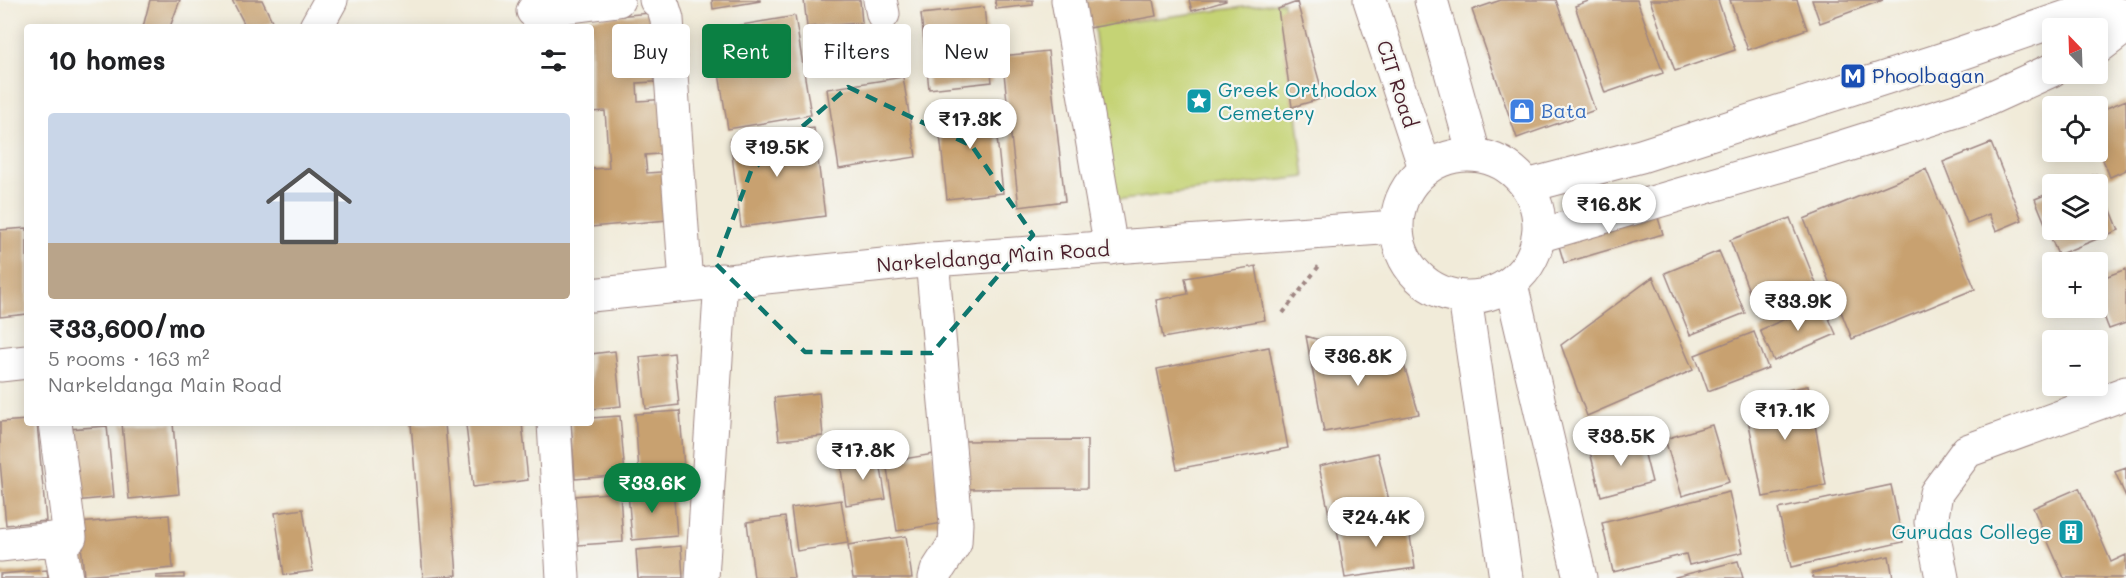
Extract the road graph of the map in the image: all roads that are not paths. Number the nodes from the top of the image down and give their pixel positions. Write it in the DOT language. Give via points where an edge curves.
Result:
graph roads {
  1 [pos="331,0"];
  2 [pos="618,0"];
  3 [pos="656,0"];
  4 [pos="1068,0"];
  5 [pos="1370,0"];
  6 [pos="1431,0"];
  7 [pos="533,11"];
  8 [pos="2126,16"];
  9 [pos="318,24"];
  10 [pos="2126,26"];
  11 [pos="2108,40"];
  12 [pos="2042,74"];
  13 [pos="1474,154"];
  14 [pos="1425,168"];
  15 [pos="1527,186"];
  16 [pos="1395,227"];
  17 [pos="1538,236"];
  18 [pos="1111,248"];
  19 [pos="932,260"];
  20 [pos="721,280"];
  21 [pos="686,284"];
  22 [pos="1511,284"];
  23 [pos="594,295"];
  24 [pos="1465,298"];
  25 [pos="24,362"];
  26 [pos="0,365"];
  27 [pos="2126,393"];
  28 [pos="56,426"];
  29 [pos="554,426"];
  30 [pos="59,538"];
  31 [pos="0,546"];
  32 [pos="66,578"];
  33 [pos="563,578"];
  34 [pos="702,578"];
  35 [pos="935,578"];
  36 [pos="1506,578"];
  37 [pos="1580,578"];
  38 [pos="1942,578"];
  1 -- 9 [label="street"];
  2 -- 7 [label="street"];
  3 -- 21 [label="street" via="663,6 667,19"];
  4 -- 18 [label="street"];
  5 -- 14 [label="street, CIT Road"];
  6 -- 13 [label="street"];
  8 -- 15 [label="street" via="2090,9 1641,156"];
  10 -- 11 [label="street"];
  12 -- 17 [label="street" via="1964,108"];
  13 -- 14 [label="street" via="1449,156"];
  13 -- 15 [label="street" via="1498,160"];
  14 -- 16 [label="street" via="1408,187"];
  15 -- 17 [label="street" via="1535,198"];
  16 -- 18 [label="street, Narkeldanga Main Road"];
  16 -- 24 [label="street" via="1400,252 1419,280 1441,293"];
  17 -- 22 [label="street" via="1534,255"];
  18 -- 19 [label="street, Narkeldanga Main Road"];
  19 -- 20 [label="street, Narkeldanga Main Road"];
  19 -- 35 [label="street" via="956,523 955,543"];
  20 -- 21 [label="street, Narkeldanga Main Road"];
  20 -- 34 [label="street"];
  21 -- 23 [label="street, Narkeldanga Main Road"];
  22 -- 24 [label="street"];
  22 -- 37 [label="street"];
  24 -- 36 [label="street"];
  25 -- 26 [label="street"];
  27 -- 38 [label="street" via="1967,451 1936,493 1931,522"];
  28 -- 30 [label="street" via="70,537"];
  29 -- 33 [label="street"];
  30 -- 31 [label="street"];
  30 -- 32 [label="street"];
}
